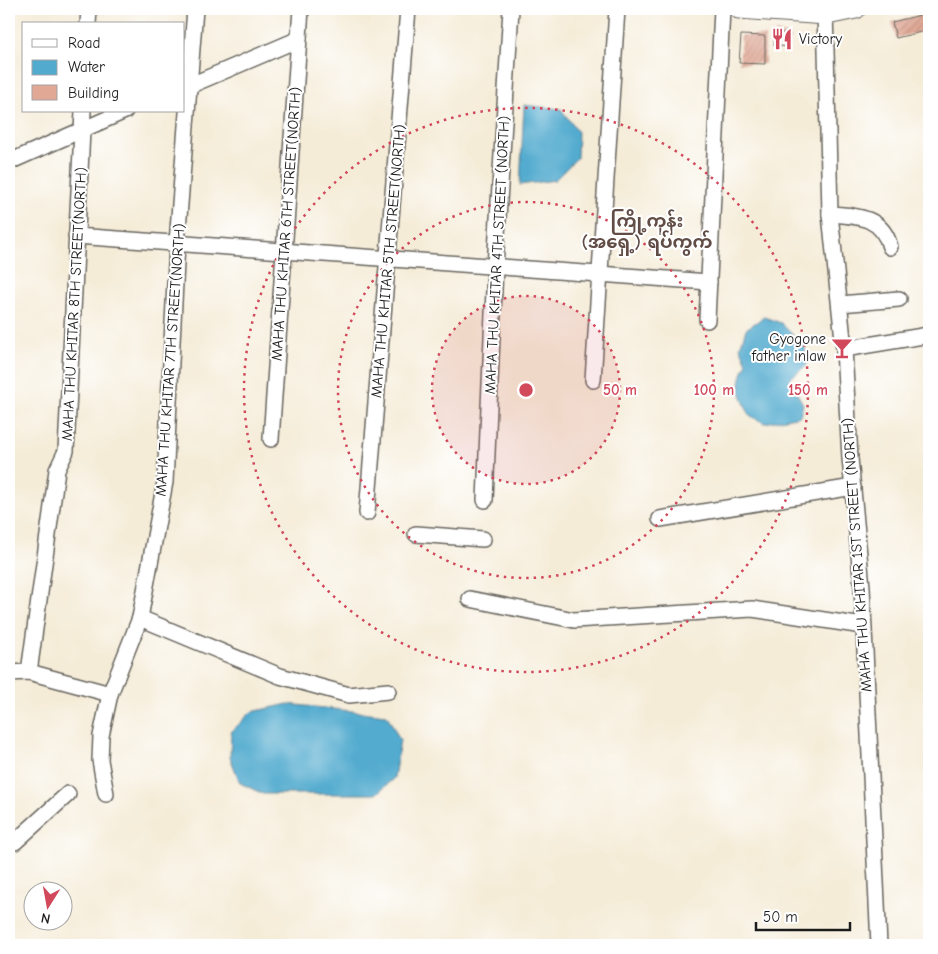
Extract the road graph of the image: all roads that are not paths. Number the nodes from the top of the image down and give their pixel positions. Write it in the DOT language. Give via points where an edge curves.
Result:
graph roads {
  1 [pos="89,9"];
  2 [pos="195,9"];
  3 [pos="301,9"];
  4 [pos="408,9"];
  5 [pos="511,9"];
  6 [pos="617,9"];
  7 [pos="722,9"];
  8 [pos="739,9"];
  9 [pos="856,9"];
  10 [pos="826,12"];
  11 [pos="88,22"];
  12 [pos="299,39"];
  13 [pos="187,86"];
  14 [pos="84,112"];
  15 [pos="122,112"];
  16 [pos="82,128"];
  17 [pos="9,162"];
  18 [pos="830,214"];
  19 [pos="76,236"];
  20 [pos="177,243"];
  21 [pos="890,247"];
  22 [pos="284,251"];
  23 [pos="389,259"];
  24 [pos="496,267"];
  25 [pos="599,274"];
  26 [pos="708,282"];
  27 [pos="899,299"];
  28 [pos="840,304"];
  29 [pos="706,320"];
  30 [pos="929,335"];
  31 [pos="844,349"];
  32 [pos="593,380"];
  33 [pos="271,439"];
  34 [pos="853,487"];
  35 [pos="485,500"];
  36 [pos="367,513"];
  37 [pos="660,518"];
  38 [pos="416,534"];
  39 [pos="482,539"];
  40 [pos="470,599"];
  41 [pos="140,618"];
  42 [pos="863,626"];
  43 [pos="29,672"];
  44 [pos="9,673"];
  45 [pos="388,691"];
  46 [pos="110,694"];
  47 [pos="68,794"];
  48 [pos="106,794"];
  49 [pos="15,842"];
  50 [pos="879,945"];
  1 -- 11 [label="street"];
  2 -- 13 [label="street, MAHA THU KHITAR 7TH STREET(NORTH)"];
  3 -- 12 [label="street, MAHA THU KHITAR 6TH STREET(NORTH)"];
  4 -- 23 [label="street, MAHA THU KHITAR 5TH STREET(NORTH)"];
  5 -- 24 [label="street, MAHA THU KHITAR 4TH STREET (NORTH)"];
  6 -- 25 [label="street"];
  7 -- 26 [label="street"];
  8 -- 10 [label="street"];
  9 -- 10 [label="street"];
  10 -- 18 [label="street, MAHA THU KHITAR 1ST STREET (NORTH)"];
  12 -- 13 [label="street"];
  12 -- 22 [label="street, MAHA THU KHITAR 6TH STREET(NORTH)"];
  13 -- 20 [label="street, MAHA THU KHITAR 7TH STREET(NORTH)"];
  14 -- 16 [label="street, MAHA THU KHITAR 8TH STREET(NORTH)"];
  15 -- 16 [label="street"];
  16 -- 17 [label="street"];
  16 -- 19 [label="street, MAHA THU KHITAR 8TH STREET(NORTH)"];
  18 -- 21 [label="street" via="860,216 877,225 887,235"];
  18 -- 28 [label="street, MAHA THU KHITAR 1ST STREET (NORTH)"];
  19 -- 20 [label="street"];
  19 -- 43 [label="street, MAHA THU KHITAR 8TH STREET(NORTH)" via="66,451 57,470"];
  20 -- 22 [label="street"];
  20 -- 41 [label="street, MAHA THU KHITAR 7TH STREET(NORTH)" via="165,482"];
  22 -- 23 [label="street"];
  22 -- 33 [label="street, MAHA THU KHITAR 6TH STREET(NORTH)"];
  23 -- 24 [label="street"];
  23 -- 36 [label="street, MAHA THU KHITAR 5TH STREET(NORTH)"];
  24 -- 25 [label="street"];
  24 -- 35 [label="street, MAHA THU KHITAR 4TH STREET (NORTH)"];
  25 -- 26 [label="street"];
  25 -- 32 [label="street"];
  26 -- 29 [label="street"];
  27 -- 28 [label="street"];
  28 -- 31 [label="street, MAHA THU KHITAR 1ST STREET (NORTH)"];
  30 -- 31 [label="street"];
  31 -- 34 [label="street, MAHA THU KHITAR 1ST STREET (NORTH)"];
  34 -- 37 [label="street"];
  34 -- 42 [label="street, MAHA THU KHITAR 1ST STREET (NORTH)"];
  38 -- 39 [label="street"];
  40 -- 42 [label="street" via="574,620 752,609"];
  41 -- 45 [label="street" via="280,676 349,694"];
  41 -- 46 [label="street, MAHA THU KHITAR 7TH STREET(NORTH)"];
  42 -- 50 [label="street, MAHA THU KHITAR 1ST STREET (NORTH)"];
  43 -- 44 [label="street"];
  43 -- 46 [label="street"];
  46 -- 48 [label="street, MAHA THU KHITAR 7TH STREET(NORTH)" via="100,760"];
  47 -- 49 [label="street"];
}
